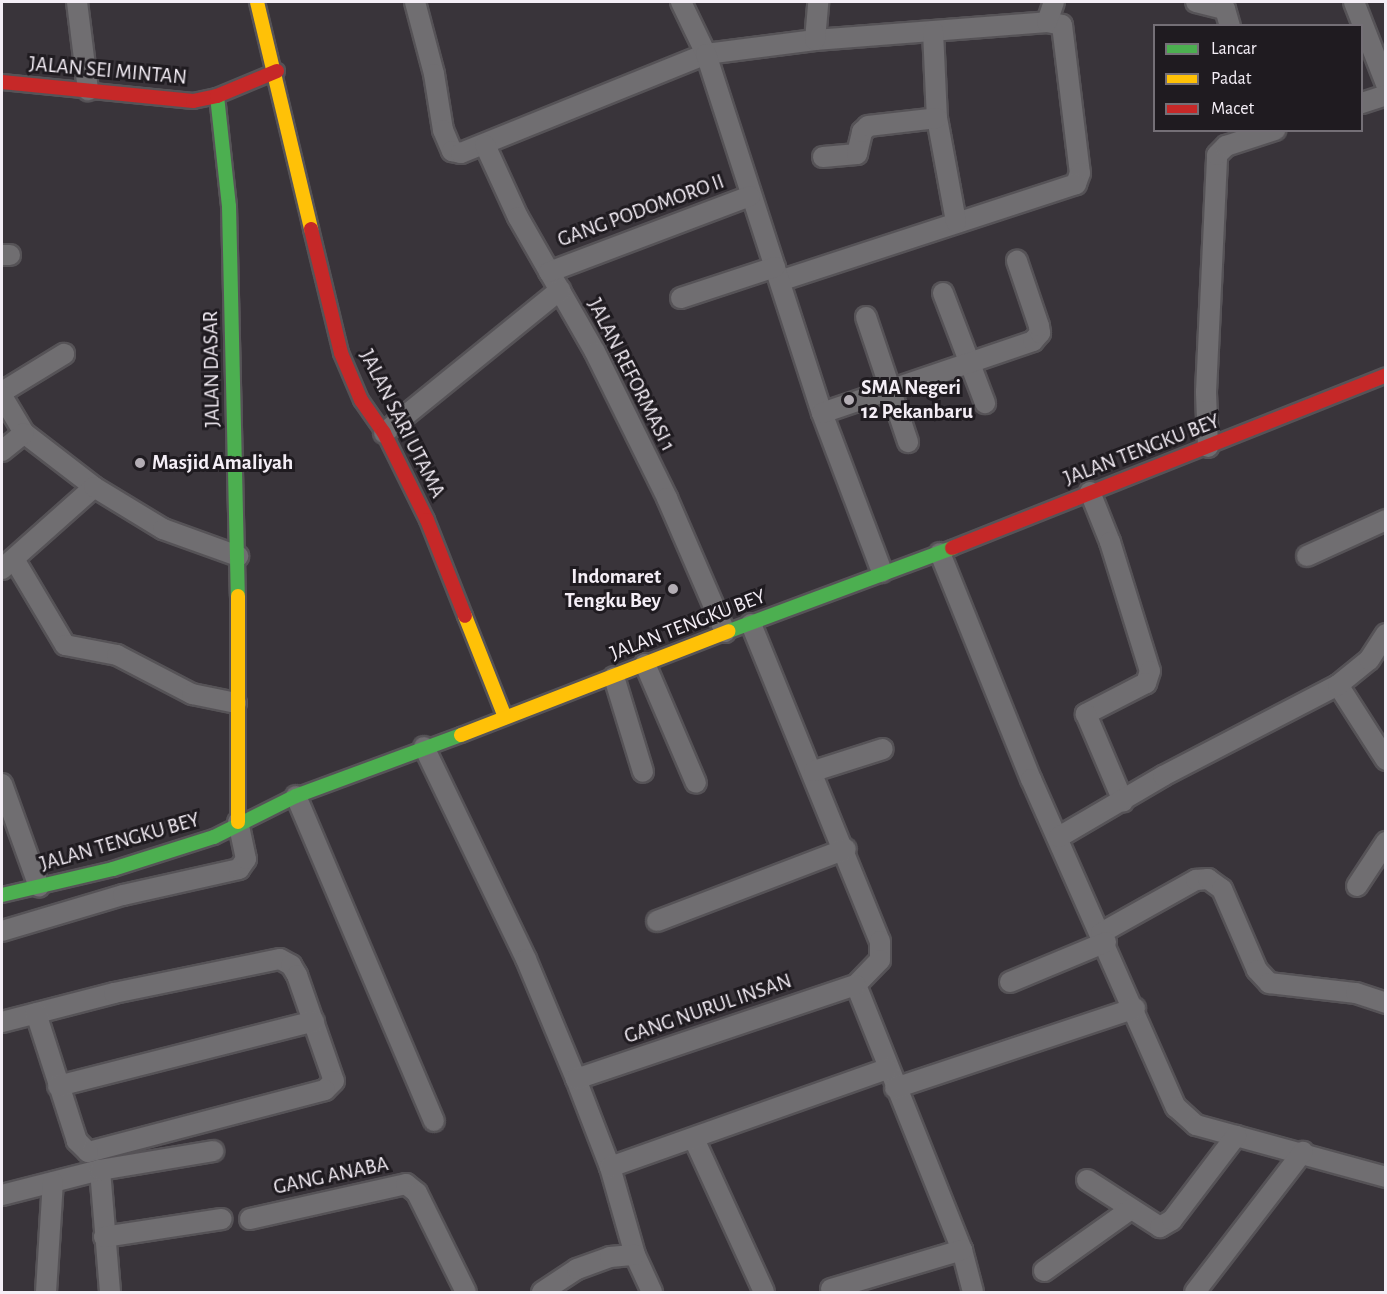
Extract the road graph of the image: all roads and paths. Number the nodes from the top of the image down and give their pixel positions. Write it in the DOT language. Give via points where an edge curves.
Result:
graph roads {
  1 [pos="77,2"];
  2 [pos="257,2"];
  3 [pos="415,2"];
  4 [pos="681,2"];
  5 [pos="818,2"];
  6 [pos="1054,2"];
  7 [pos="1202,2"];
  8 [pos="1354,2"];
  9 [pos="1047,22"];
  10 [pos="1229,24"];
  11 [pos="1363,24"];
  12 [pos="1363,25"];
  13 [pos="933,32"];
  14 [pos="815,40"];
  15 [pos="706,54"];
  16 [pos="277,71"];
  17 [pos="2,82"];
  18 [pos="1386,84"];
  19 [pos="88,90"];
  20 [pos="1386,95"];
  21 [pos="218,96"];
  22 [pos="1363,103"];
  23 [pos="937,118"];
  24 [pos="1263,132"];
  25 [pos="1226,138"];
  26 [pos="485,145"];
  27 [pos="823,157"];
  28 [pos="750,196"];
  29 [pos="956,222"];
  30 [pos="1017,261"];
  31 [pos="549,272"];
  32 [pos="777,274"];
  33 [pos="560,291"];
  34 [pos="943,293"];
  35 [pos="681,298"];
  36 [pos="866,317"];
  37 [pos="64,354"];
  38 [pos="969,362"];
  39 [pos="1386,375"];
  40 [pos="893,387"];
  41 [pos="2,394"];
  42 [pos="985,403"];
  43 [pos="822,413"];
  44 [pos="24,433"];
  45 [pos="384,433"];
  46 [pos="909,442"];
  47 [pos="1208,447"];
  48 [pos="2,451"];
  49 [pos="94,487"];
  50 [pos="1090,492"];
  51 [pos="1386,520"];
  52 [pos="940,553"];
  53 [pos="238,556"];
  54 [pos="1307,556"];
  55 [pos="8,564"];
  56 [pos="882,572"];
  57 [pos="751,624"];
  58 [pos="725,632"];
  59 [pos="1386,634"];
  60 [pos="645,664"];
  61 [pos="614,677"];
  62 [pos="1338,685"];
  63 [pos="236,703"];
  64 [pos="506,717"];
  65 [pos="424,747"];
  66 [pos="883,749"];
  67 [pos="1386,760"];
  68 [pos="814,771"];
  69 [pos="643,772"];
  70 [pos="696,783"];
  71 [pos="2,784"];
  72 [pos="296,796"];
  73 [pos="1123,801"];
  74 [pos="238,822"];
  75 [pos="1059,837"];
  76 [pos="1386,842"];
  77 [pos="846,849"];
  78 [pos="1357,886"];
  79 [pos="39,887"];
  80 [pos="2,895"];
  81 [pos="657,921"];
  82 [pos="2,931"];
  83 [pos="1104,938"];
  84 [pos="1010,982"];
  85 [pos="856,985"];
  86 [pos="1386,1003"];
  87 [pos="1135,1008"];
  88 [pos="36,1013"];
  89 [pos="314,1021"];
  90 [pos="2,1022"];
  91 [pos="887,1070"];
  92 [pos="576,1079"];
  93 [pos="58,1086"];
  94 [pos="895,1088"];
  95 [pos="434,1121"];
  96 [pos="1236,1136"];
  97 [pos="694,1139"];
  98 [pos="213,1151"];
  99 [pos="1303,1152"];
  100 [pos="610,1167"];
  101 [pos="100,1170"];
  102 [pos="1386,1177"];
  103 [pos="1087,1180"];
  104 [pos="53,1182"];
  105 [pos="2,1195"];
  106 [pos="1131,1209"];
  107 [pos="222,1219"];
  108 [pos="250,1219"];
  109 [pos="104,1237"];
  110 [pos="962,1250"];
  111 [pos="635,1255"];
  112 [pos="1044,1271"];
  113 [pos="831,1289"];
  114 [pos="756,1290"];
  115 [pos="46,1293"];
  116 [pos="110,1293"];
  117 [pos="465,1293"];
  118 [pos="542,1293"];
  119 [pos="652,1293"];
  120 [pos="973,1293"];
  121 [pos="1195,1293"];
  1 -- 19 [label="street"];
  2 -- 16 [label="street, JALAN SARI UTAMA"];
  3 -- 26 [label="street" via="449,145 452,151 461,153"];
  4 -- 15 [label="street"];
  5 -- 14 [label="street"];
  6 -- 9 [label="street"];
  7 -- 10 [label="street" via="1225,9"];
  8 -- 11 [label="street"];
  9 -- 13 [label="street"];
  9 -- 29 [label="street" via="1057,23 1064,30 1080,178 1069,188"];
  12 -- 18 [label="street"];
  13 -- 14 [label="street"];
  13 -- 23 [label="street"];
  14 -- 15 [label="street"];
  15 -- 26 [label="street"];
  15 -- 28 [label="street"];
  16 -- 21 [label="street, JALAN SEI MINTAN"];
  16 -- 45 [label="street, JALAN SARI UTAMA" via="336,335 361,400"];
  17 -- 19 [label="street, JALAN SEI MINTAN"];
  19 -- 21 [label="street, JALAN SEI MINTAN" via="193,101"];
  20 -- 22 [label="street"];
  21 -- 53 [label="street, JALAN DASAR" via="229,206"];
  23 -- 27 [label="street" via="868,126 862,132 857,154"];
  23 -- 29 [label="street"];
  24 -- 25 [label="street"];
  25 -- 47 [label="street" via="1217,155 1215,178 1206,392"];
  26 -- 31 [label="street, JALAN REFORMASI 1" via="518,218"];
  28 -- 31 [label="street, GANG PODOMORO II"];
  28 -- 32 [label="street"];
  29 -- 32 [label="street"];
  30 -- 38 [label="street" via="1040,333 1033,341"];
  31 -- 33 [label="street, JALAN REFORMASI 1"];
  32 -- 35 [label="street"];
  32 -- 43 [label="street"];
  33 -- 45 [label="street"];
  33 -- 58 [label="street, JALAN REFORMASI 1" via="667,498"];
  34 -- 38 [label="street"];
  36 -- 40 [label="street"];
  37 -- 41 [label="street"];
  38 -- 40 [label="street"];
  38 -- 42 [label="street"];
  39 -- 47 [label="street, JALAN TENGKU BEY"];
  40 -- 43 [label="street"];
  40 -- 46 [label="street"];
  41 -- 44 [label="street"];
  43 -- 56 [label="street"];
  44 -- 48 [label="street"];
  44 -- 49 [label="street"];
  45 -- 64 [label="street, JALAN SARI UTAMA" via="427,520"];
  47 -- 50 [label="street, JALAN TENGKU BEY"];
  49 -- 53 [label="street" via="163,529"];
  49 -- 55 [label="street"];
  50 -- 52 [label="street, JALAN TENGKU BEY"];
  50 -- 73 [label="street" via="1110,542 1150,671 1146,683 1086,714"];
  51 -- 54 [label="street"];
  52 -- 56 [label="street, JALAN TENGKU BEY"];
  52 -- 75 [label="street"];
  53 -- 63 [label="street, JALAN DASAR"];
  55 -- 63 [label="street" via="65,645 117,655 182,690"];
  56 -- 57 [label="street, JALAN TENGKU BEY"];
  57 -- 58 [label="street, JALAN TENGKU BEY"];
  57 -- 68 [label="street"];
  58 -- 60 [label="street, JALAN TENGKU BEY"];
  59 -- 62 [label="street" via="1369,660"];
  60 -- 61 [label="street, JALAN TENGKU BEY"];
  60 -- 70 [label="street"];
  61 -- 64 [label="street, JALAN TENGKU BEY"];
  61 -- 69 [label="street"];
  62 -- 67 [label="street"];
  62 -- 73 [label="street" via="1163,776"];
  63 -- 74 [label="street, JALAN DASAR"];
  64 -- 65 [label="street, JALAN TENGKU BEY"];
  65 -- 72 [label="street, JALAN TENGKU BEY"];
  65 -- 92 [label="street" via="526,959"];
  66 -- 68 [label="street"];
  68 -- 77 [label="street"];
  71 -- 79 [label="street"];
  72 -- 74 [label="street, JALAN TENGKU BEY"];
  72 -- 95 [label="street"];
  73 -- 75 [label="street"];
  74 -- 79 [label="street, JALAN TENGKU BEY" via="204,841 120,868"];
  74 -- 82 [label="street" via="246,859 239,869 123,895"];
  75 -- 83 [label="street"];
  76 -- 78 [label="street"];
  77 -- 81 [label="street"];
  77 -- 85 [label="street" via="882,950 880,960"];
  79 -- 80 [label="street, JALAN TENGKU BEY"];
  83 -- 84 [label="street"];
  83 -- 86 [label="street" via="1196,880 1208,879 1222,890 1257,970 1269,983 1356,993"];
  83 -- 87 [label="street"];
  85 -- 91 [label="street"];
  85 -- 92 [label="street, GANG NURUL INSAN"];
  87 -- 94 [label="street"];
  87 -- 96 [label="street" via="1181,1114 1196,1125"];
  88 -- 89 [label="street" via="280,959 291,965"];
  88 -- 90 [label="street"];
  88 -- 93 [label="street"];
  89 -- 93 [label="street"];
  89 -- 93 [label="street" via="334,1077 332,1085 94,1151 80,1147"];
  91 -- 94 [label="street"];
  91 -- 97 [label="street"];
  92 -- 100 [label="street"];
  94 -- 110 [label="street"];
  96 -- 99 [label="street"];
  96 -- 106 [label="street" via="1167,1225 1155,1226"];
  97 -- 100 [label="street"];
  97 -- 114 [label="street"];
  98 -- 101 [label="street"];
  99 -- 102 [label="street"];
  99 -- 121 [label="street"];
  100 -- 111 [label="street"];
  101 -- 104 [label="street"];
  101 -- 109 [label="street"];
  103 -- 106 [label="street"];
  104 -- 105 [label="street"];
  104 -- 115 [label="street"];
  106 -- 112 [label="street"];
  107 -- 109 [label="street"];
  108 -- 117 [label="street, GANG ANABA" via="406,1184 417,1193"];
  109 -- 116 [label="street"];
  110 -- 113 [label="street"];
  110 -- 120 [label="street"];
  111 -- 118 [label="street" via="610,1257 577,1269"];
  111 -- 119 [label="street"];
}
